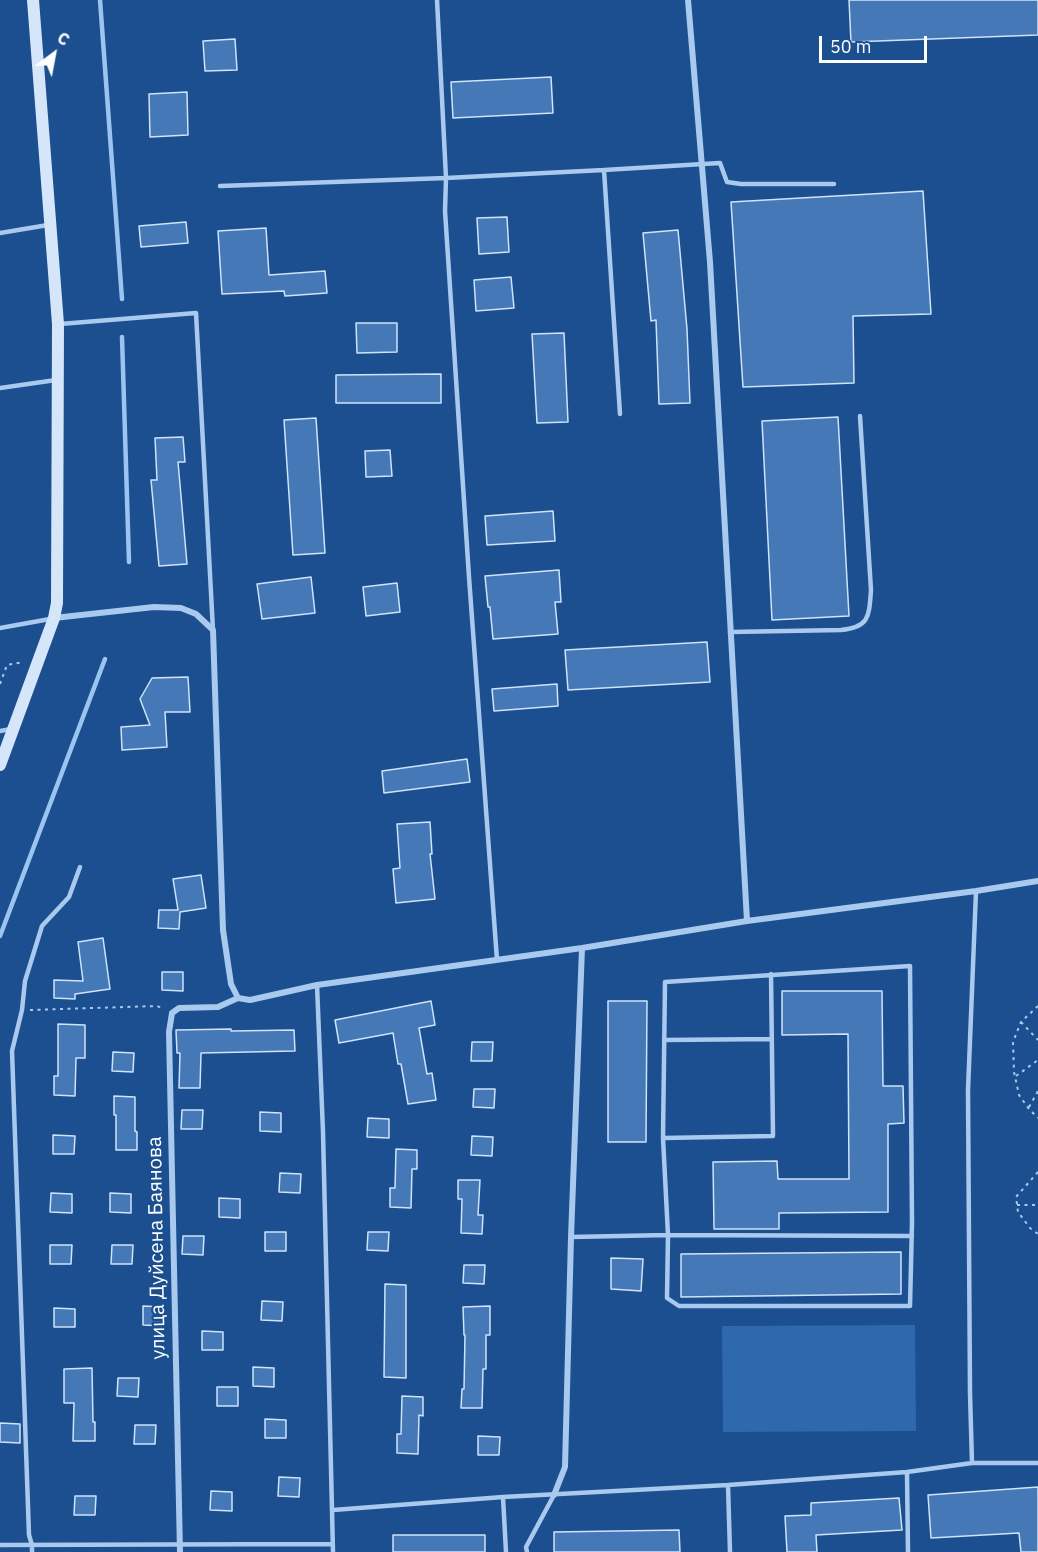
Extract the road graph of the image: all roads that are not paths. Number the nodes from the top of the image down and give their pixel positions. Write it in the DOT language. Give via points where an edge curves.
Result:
graph roads {
  1 [pos="33,0"];
  2 [pos="437,0"];
  3 [pos="688,0"];
  4 [pos="702,164"];
  5 [pos="604,170"];
  6 [pos="446,178"];
  7 [pos="834,184"];
  8 [pos="220,186"];
  9 [pos="50,224"];
  10 [pos="0,233"];
  11 [pos="58,324"];
  12 [pos="58,380"];
  13 [pos="0,388"];
  14 [pos="620,414"];
  15 [pos="860,416"];
  16 [pos="54,618"];
  17 [pos="0,628"];
  18 [pos="213,630"];
  19 [pos="730,632"];
  20 [pos="14,729"];
  21 [pos="0,731"];
  22 [pos="0,765"];
  23 [pos="80,867"];
  24 [pos="1038,881"];
  25 [pos="975,891"];
  26 [pos="747,921"];
  27 [pos="582,948"];
  28 [pos="497,960"];
  29 [pos="771,975"];
  30 [pos="317,985"];
  31 [pos="238,998"];
  32 [pos="772,1039"];
  33 [pos="664,1040"];
  34 [pos="663,1138"];
  35 [pos="668,1235"];
  36 [pos="912,1236"];
  37 [pos="571,1237"];
  38 [pos="972,1463"];
  39 [pos="1038,1463"];
  40 [pos="907,1472"];
  41 [pos="728,1485"];
  42 [pos="554,1495"];
  43 [pos="503,1497"];
  44 [pos="333,1510"];
  45 [pos="333,1544"];
  46 [pos="0,1545"];
  47 [pos="32,1545"];
  48 [pos="179,1549"];
  49 [pos="32,1552"];
  50 [pos="333,1552"];
  51 [pos="506,1552"];
  52 [pos="526,1552"];
  53 [pos="730,1552"];
  54 [pos="908,1552"];
  1 -- 9 [label="street"];
  2 -- 6 [label="lane"];
  3 -- 4 [label="street"];
  4 -- 5 [label="lane"];
  4 -- 7 [label="lane" via="720,163 727,182"];
  4 -- 19 [label="street"];
  5 -- 6 [label="lane"];
  5 -- 14 [label="lane"];
  6 -- 8 [label="lane"];
  6 -- 28 [label="lane" via="445,211"];
  9 -- 10 [label="lane"];
  9 -- 11 [label="street"];
  11 -- 12 [label="street"];
  11 -- 18 [label="lane" via="196,313"];
  12 -- 13 [label="lane"];
  12 -- 16 [label="street"];
  15 -- 19 [label="lane" via="871,590 867,618 854,629"];
  16 -- 17 [label="lane"];
  16 -- 18 [label="street" via="154,607 181,608 196,614"];
  16 -- 20 [label="street"];
  18 -- 31 [label="street" via="223,930 231,984"];
  19 -- 26 [label="street"];
  20 -- 21 [label="lane"];
  20 -- 22 [label="street"];
  23 -- 47 [label="lane" via="69,897 42,926 12,1051"];
  24 -- 25 [label="street"];
  25 -- 26 [label="street"];
  25 -- 38 [label="lane" via="968,1090"];
  26 -- 27 [label="street"];
  27 -- 28 [label="street"];
  27 -- 37 [label="street"];
  28 -- 30 [label="street"];
  29 -- 32 [label="lane"];
  29 -- 33 [label="lane" via="665,982"];
  29 -- 36 [label="lane" via="910,966"];
  30 -- 31 [label="street" via="250,1000"];
  30 -- 44 [label="lane"];
  31 -- 48 [label="street, улица Дуйсена Баянова" via="218,1007 179,1008 172,1013 169,1032"];
  32 -- 33 [label="lane"];
  32 -- 34 [label="lane" via="773,1136"];
  33 -- 34 [label="lane"];
  34 -- 35 [label="lane"];
  35 -- 36 [label="lane"];
  35 -- 36 [label="lane" via="667,1298 679,1306 910,1306"];
  35 -- 37 [label="lane"];
  37 -- 42 [label="street" via="565,1467"];
  38 -- 39 [label="lane"];
  38 -- 40 [label="lane"];
  40 -- 41 [label="lane"];
  40 -- 54 [label="lane"];
  41 -- 42 [label="lane"];
  41 -- 53 [label="lane"];
  42 -- 43 [label="lane"];
  42 -- 52 [label="lane"];
  43 -- 44 [label="lane"];
  43 -- 51 [label="lane"];
  44 -- 45 [label="lane"];
  45 -- 48 [label="lane"];
  45 -- 50 [label="lane"];
  46 -- 47 [label="lane"];
  47 -- 48 [label="lane"];
  47 -- 49 [label="lane"];
}
